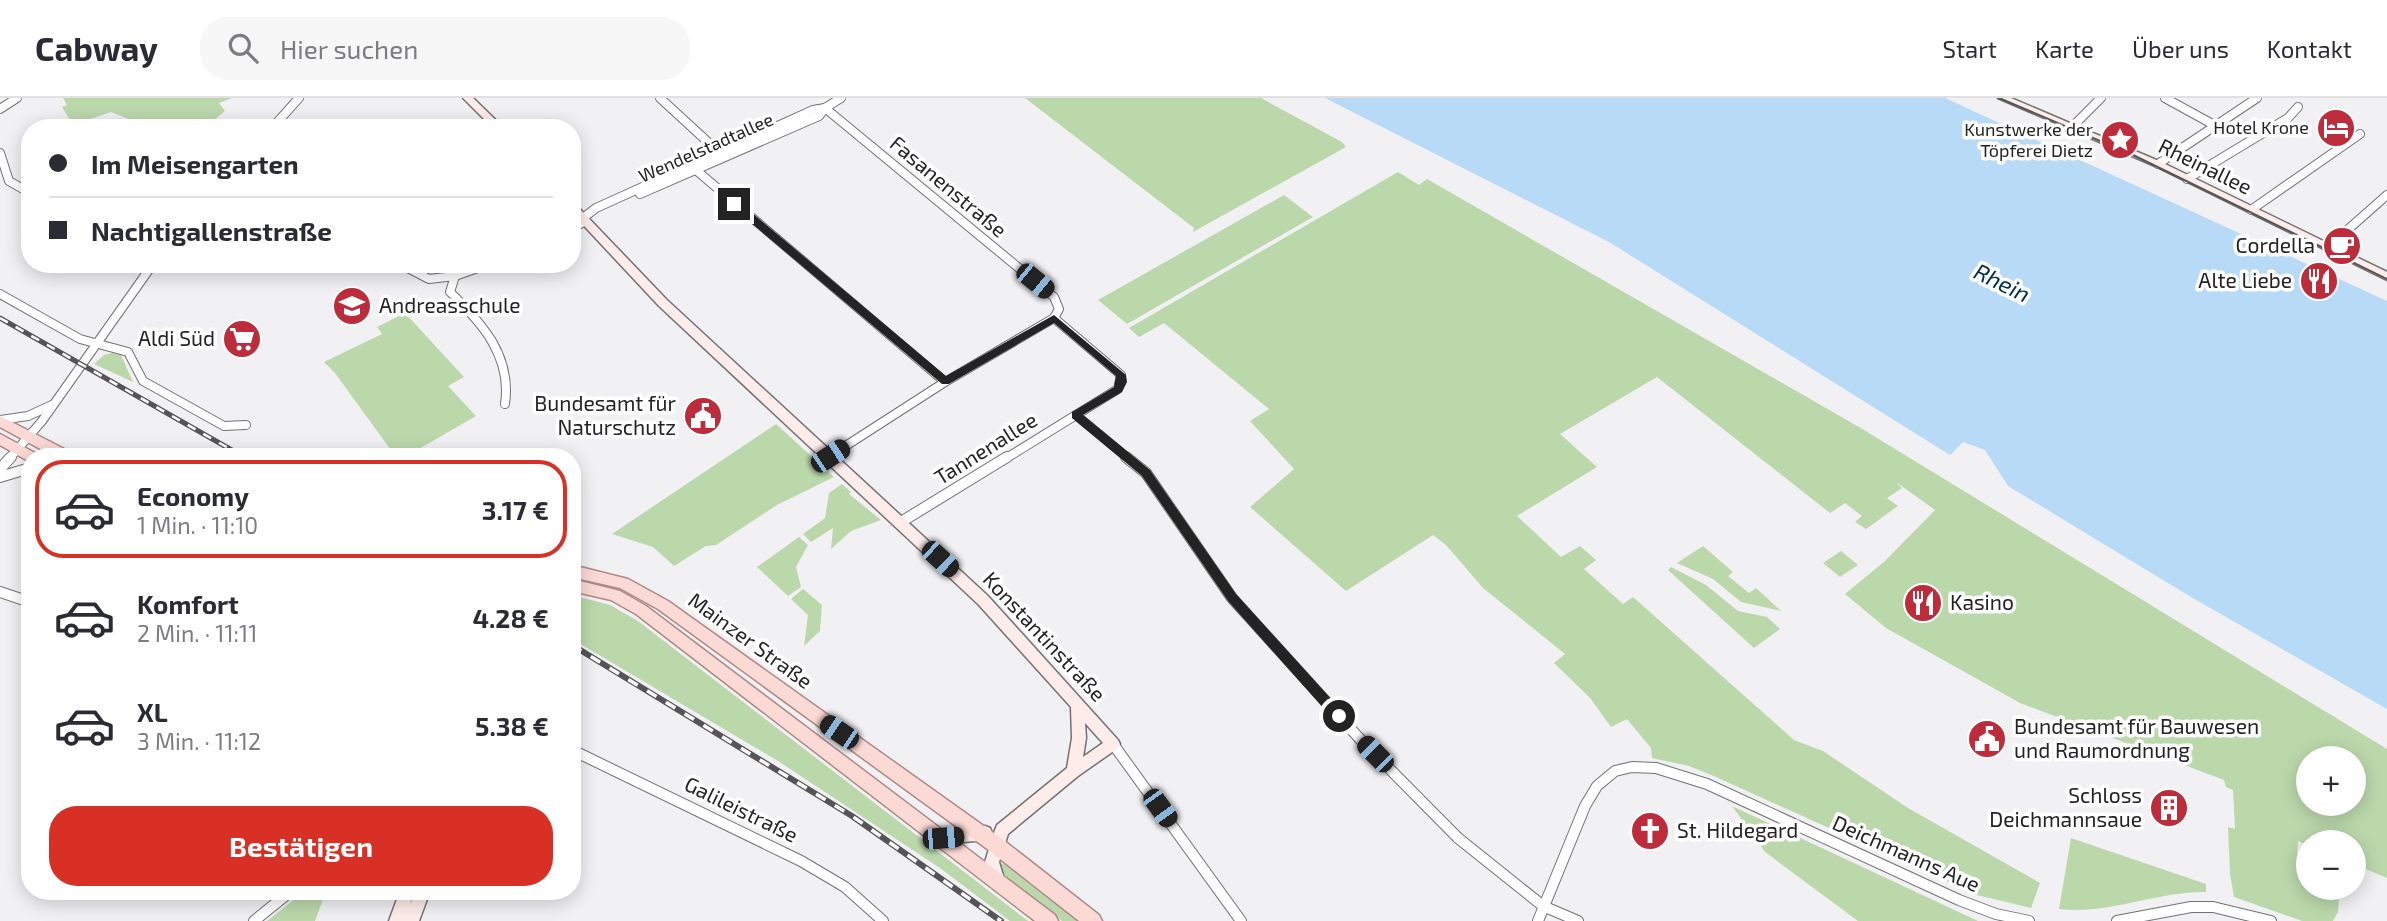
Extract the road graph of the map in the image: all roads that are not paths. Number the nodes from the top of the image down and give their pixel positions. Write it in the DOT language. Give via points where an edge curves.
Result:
graph roads {
  1 [pos="17,98"];
  2 [pos="299,98"];
  3 [pos="468,98"];
  4 [pos="660,98"];
  5 [pos="841,98"];
  6 [pos="2003,98"];
  7 [pos="2102,98"];
  8 [pos="2165,98"];
  9 [pos="2256,98"];
  10 [pos="2298,107"];
  11 [pos="825,108"];
  12 [pos="0,109"];
  13 [pos="280,119"];
  14 [pos="490,119"];
  15 [pos="2073,126"];
  16 [pos="2216,126"];
  17 [pos="2360,134"];
  18 [pos="0,153"];
  19 [pos="721,154"];
  20 [pos="2158,164"];
  21 [pos="696,170"];
  22 [pos="2187,179"];
  23 [pos="21,188"];
  24 [pos="2387,195"];
  25 [pos="2251,210"];
  26 [pos="581,217"];
  27 [pos="584,220"];
  28 [pos="581,222"];
  29 [pos="2328,247"];
  30 [pos="147,273"];
  31 [pos="417,273"];
  32 [pos="464,273"];
  33 [pos="455,276"];
  34 [pos="2387,276"];
  35 [pos="0,294"];
  36 [pos="1054,318"];
  37 [pos="96,345"];
  38 [pos="945,382"];
  39 [pos="56,402"];
  40 [pos="505,404"];
  41 [pos="1076,415"];
  42 [pos="0,421"];
  43 [pos="246,425"];
  44 [pos="30,436"];
  45 [pos="0,439"];
  46 [pos="25,448"];
  47 [pos="51,448"];
  48 [pos="21,452"];
  49 [pos="21,454"];
  50 [pos="830,456"];
  51 [pos="0,469"];
  52 [pos="21,471"];
  53 [pos="0,477"];
  54 [pos="901,522"];
  55 [pos="581,573"];
  56 [pos="581,587"];
  57 [pos="0,592"];
  58 [pos="21,600"];
  59 [pos="1078,705"];
  60 [pos="1113,744"];
  61 [pos="581,754"];
  62 [pos="1073,771"];
  63 [pos="980,834"];
  64 [pos="943,838"];
  65 [pos="999,838"];
  66 [pos="997,883"];
  67 [pos="279,900"];
  68 [pos="404,900"];
  69 [pos="419,900"];
  70 [pos="1543,906"];
  71 [pos="254,921"];
  72 [pos="397,921"];
  73 [pos="411,921"];
  74 [pos="883,921"];
  75 [pos="1049,921"];
  76 [pos="1093,921"];
  77 [pos="1241,921"];
  78 [pos="1538,921"];
  79 [pos="1578,921"];
  80 [pos="2029,921"];
  81 [pos="2117,921"];
  82 [pos="2271,921"];
  1 -- 12 [label="street"];
  2 -- 13 [label="street"];
  3 -- 14 [label="main road"];
  4 -- 19 [label="street"];
  5 -- 11 [label="street, Wendelstadtallee"];
  6 -- 15 [label="main road, Rheinallee"];
  7 -- 15 [label="street"];
  8 -- 16 [label="street"];
  9 -- 16 [label="street"];
  10 -- 22 [label="street"];
  11 -- 19 [label="street, Wendelstadtallee" via="819,116"];
  11 -- 36 [label="street, Fasanenstraße" via="1054,296 1059,309"];
  15 -- 20 [label="main road, Rheinallee"];
  16 -- 20 [label="street"];
  17 -- 25 [label="street"];
  18 -- 23 [label="street" via="9,181"];
  19 -- 21 [label="street, Wendelstadtallee"];
  19 -- 27 [label="street, Wendelstadtallee" via="596,208"];
  20 -- 22 [label="main road, Rheinallee"];
  21 -- 27 [label="street, Wendelstadtallee"];
  21 -- 38 [label="street"];
  22 -- 25 [label="main road, Rheinallee"];
  24 -- 29 [label="street"];
  25 -- 29 [label="main road, Rheinallee"];
  26 -- 27 [label="main road, Konstantinstraße"];
  27 -- 28 [label="street"];
  27 -- 50 [label="main road, Konstantinstraße" via="663,303"];
  29 -- 34 [label="main road, Rheinallee"];
  30 -- 37 [label="street"];
  31 -- 33 [label="street" via="429,279"];
  32 -- 33 [label="street"];
  33 -- 40 [label="street" via="450,292 484,327 507,372"];
  35 -- 37 [label="street"];
  36 -- 38 [label="street"];
  36 -- 41 [label="street, Tannenallee" via="1121,375 1118,389"];
  37 -- 39 [label="street"];
  37 -- 43 [label="street" via="128,352 143,381 224,426"];
  38 -- 50 [label="street"];
  39 -- 42 [label="street" via="27,416"];
  39 -- 44 [label="street"];
  41 -- 54 [label="street, Tannenallee"];
  41 -- 70 [label="street" via="1146,473 1232,598 1359,738 1458,838"];
  42 -- 44 [label="main road"];
  44 -- 46 [label="street"];
  44 -- 47 [label="main road"];
  45 -- 48 [label="main road"];
  49 -- 51 [label="street"];
  50 -- 54 [label="main road, Konstantinstraße"];
  52 -- 53 [label="street"];
  54 -- 59 [label="main road, Konstantinstraße" via="983,600"];
  55 -- 63 [label="main road, Mainzer Straße" via="615,580 650,597"];
  56 -- 64 [label="main road, Mainzer Straße" via="630,602"];
  57 -- 58 [label="street"];
  59 -- 60 [label="main road, Konstantinstraße"];
  59 -- 62 [label="main road"];
  60 -- 62 [label="main road"];
  60 -- 77 [label="street, Konstantinstraße"];
  61 -- 74 [label="street, Galileistraße" via="801,861 845,887"];
  62 -- 65 [label="main road"];
  63 -- 64 [label="main road"];
  63 -- 65 [label="main road, Mainzer Straße"];
  64 -- 66 [label="main road, Mainzer Straße"];
  65 -- 66 [label="main road" via="992,862"];
  65 -- 76 [label="main road, Mainzer Straße"];
  66 -- 75 [label="main road, Mainzer Straße"];
  67 -- 71 [label="street"];
  68 -- 72 [label="main road"];
  69 -- 73 [label="main road"];
  70 -- 78 [label="street, Deichmanns Aue"];
  70 -- 79 [label="street"];
  70 -- 80 [label="street, Deichmanns Aue" via="1597,786 1615,771 1632,766 1657,768 1707,784 1959,901"];
  81 -- 82 [label="street" via="2213,907"];
}
